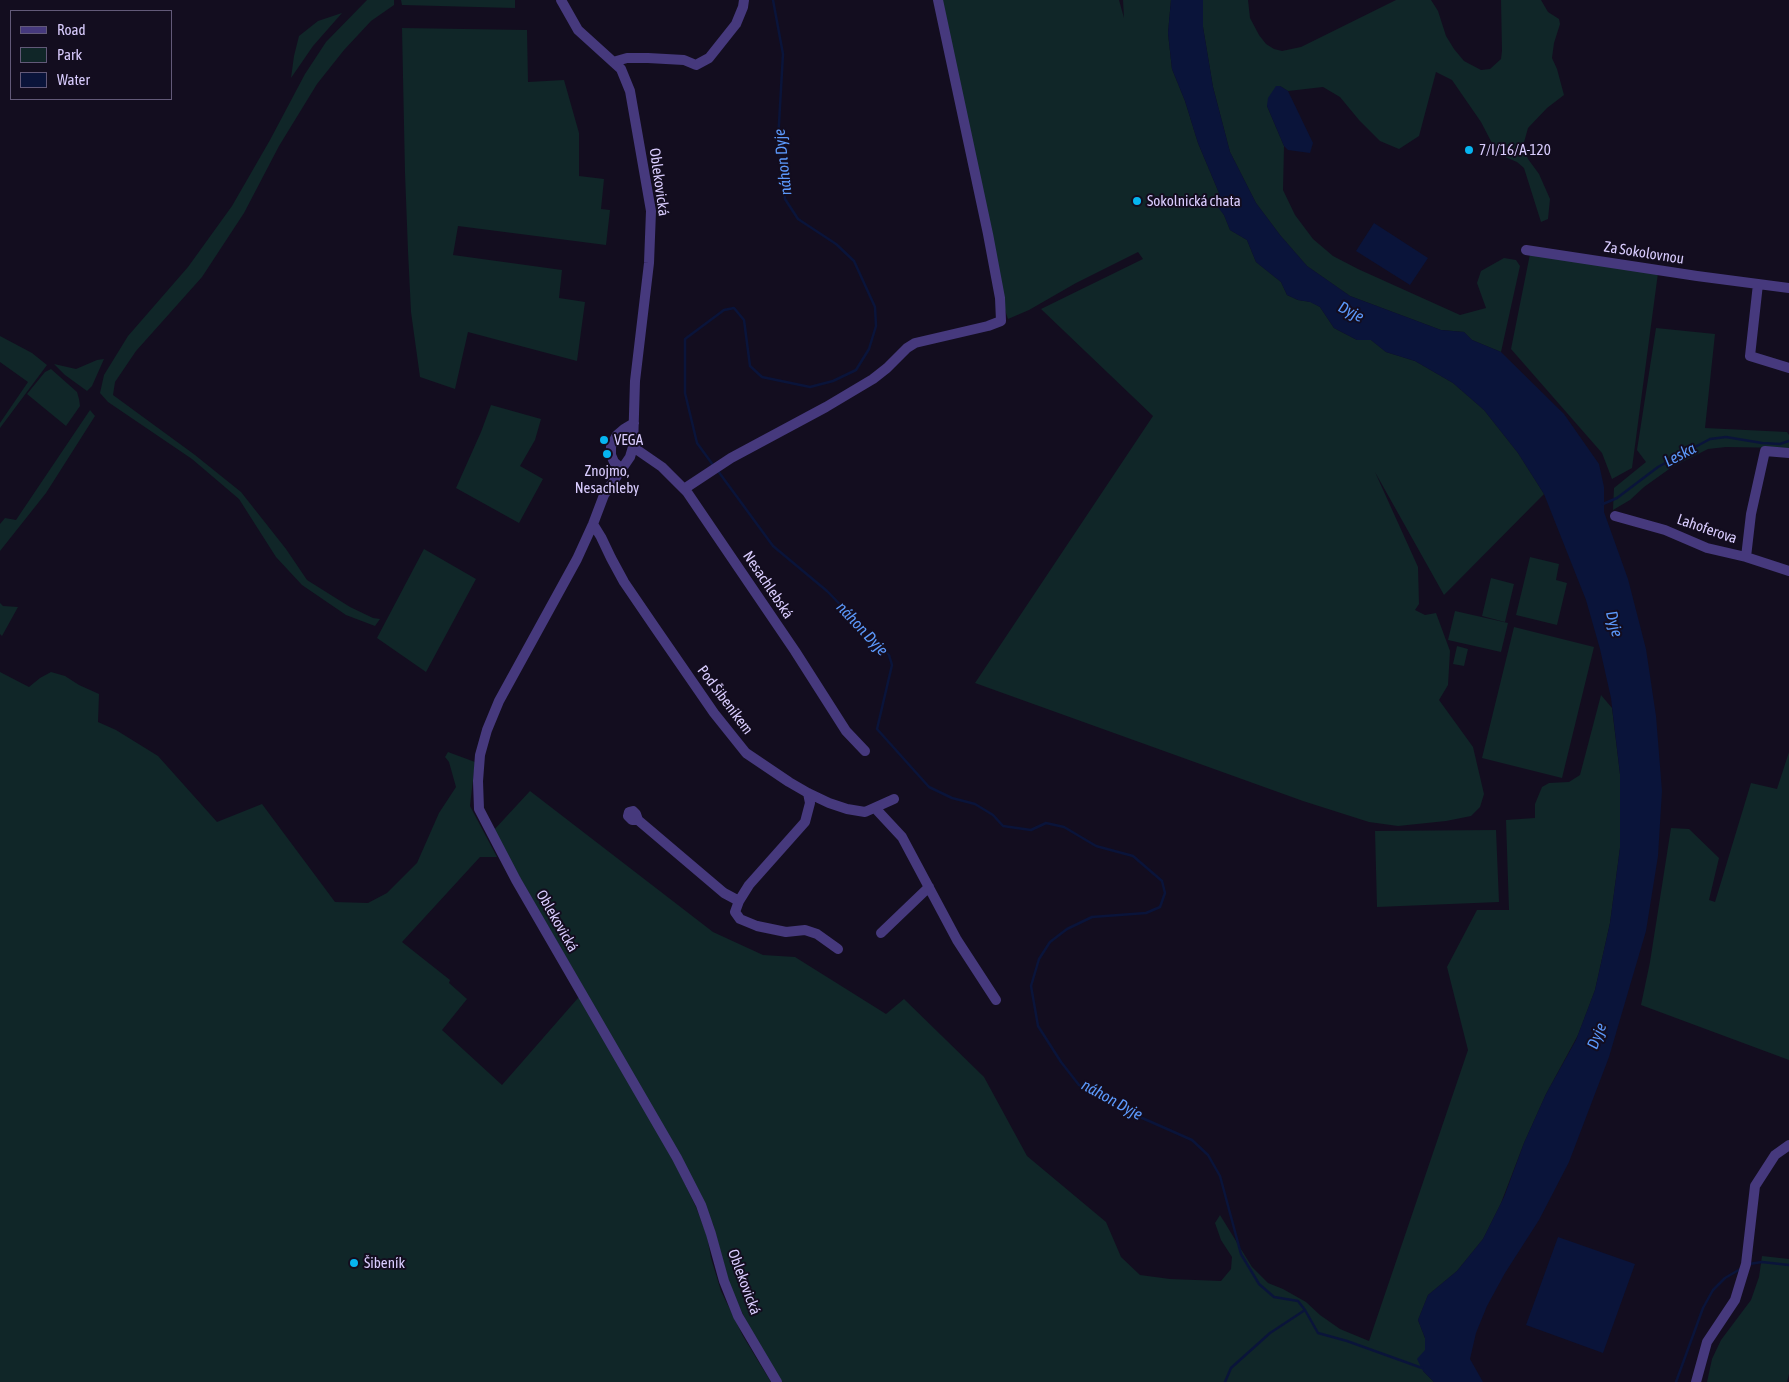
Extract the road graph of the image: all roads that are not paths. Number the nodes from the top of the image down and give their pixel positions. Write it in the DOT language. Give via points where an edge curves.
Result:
graph roads {
  1 [pos="561,0"];
  2 [pos="744,0"];
  3 [pos="938,0"];
  4 [pos="613,62"];
  5 [pos="1526,250"];
  6 [pos="1758,284"];
  7 [pos="1789,288"];
  8 [pos="1789,368"];
  9 [pos="634,423"];
  10 [pos="633,447"];
  11 [pos="1789,453"];
  12 [pos="621,468"];
  13 [pos="684,489"];
  14 [pos="1615,516"];
  15 [pos="593,524"];
  16 [pos="1746,557"];
  17 [pos="1789,571"];
  18 [pos="865,751"];
  19 [pos="808,793"];
  20 [pos="894,799"];
  21 [pos="875,808"];
  22 [pos="638,820"];
  23 [pos="929,887"];
  24 [pos="739,900"];
  25 [pos="881,933"];
  26 [pos="838,949"];
  27 [pos="996,1000"];
  28 [pos="1789,1146"];
  29 [pos="777,1382"];
  30 [pos="1696,1382"];
  1 -- 4 [label="street, Oblekovická" via="578,30"];
  2 -- 4 [label="street" via="736,24 709,58 696,65 684,60 648,58"];
  3 -- 13 [label="street" via="990,243 1001,321 907,348 873,379 720,464"];
  4 -- 9 [label="street, Oblekovická" via="621,69 630,91 651,211"];
  5 -- 6 [label="street, Za Sokolovnou"];
  6 -- 7 [label="street, Za Sokolovnou"];
  6 -- 8 [label="street" via="1750,356"];
  9 -- 10 [label="street, Oblekovická"];
  9 -- 12 [label="street" via="617,435 611,446 610,455"];
  10 -- 12 [label="street, Oblekovická" via="630,458"];
  10 -- 13 [label="street, Nesachlebská" via="662,467"];
  11 -- 16 [label="street" via="1765,452 1751,514"];
  12 -- 15 [label="street, Oblekovická" via="604,495"];
  13 -- 18 [label="street, Nesachlebská" via="706,517 846,731"];
  14 -- 16 [label="street, Lahoferova" via="1665,530 1707,548"];
  15 -- 19 [label="street, Pod Šibeníkem" via="624,582 714,713 746,753"];
  15 -- 29 [label="street, Oblekovická" via="499,701 487,730 480,755 479,809 516,880 681,1166 701,1205 738,1316"];
  16 -- 17 [label="street, Lahoferova"];
  19 -- 21 [label="street, Pod Šibeníkem" via="847,808 865,812"];
  19 -- 24 [label="street" via="810,803 804,822"];
  20 -- 21 [label="street, Pod Šibeníkem"];
  21 -- 23 [label="street" via="902,838"];
  22 -- 24 [label="street" via="724,893"];
  23 -- 25 [label="street"];
  23 -- 27 [label="street" via="957,940"];
  24 -- 26 [label="street" via="735,912 740,919 786,932 805,930 817,934"];
  28 -- 30 [label="street" via="1774,1155 1755,1186 1746,1264 1735,1300 1707,1342"];
}
